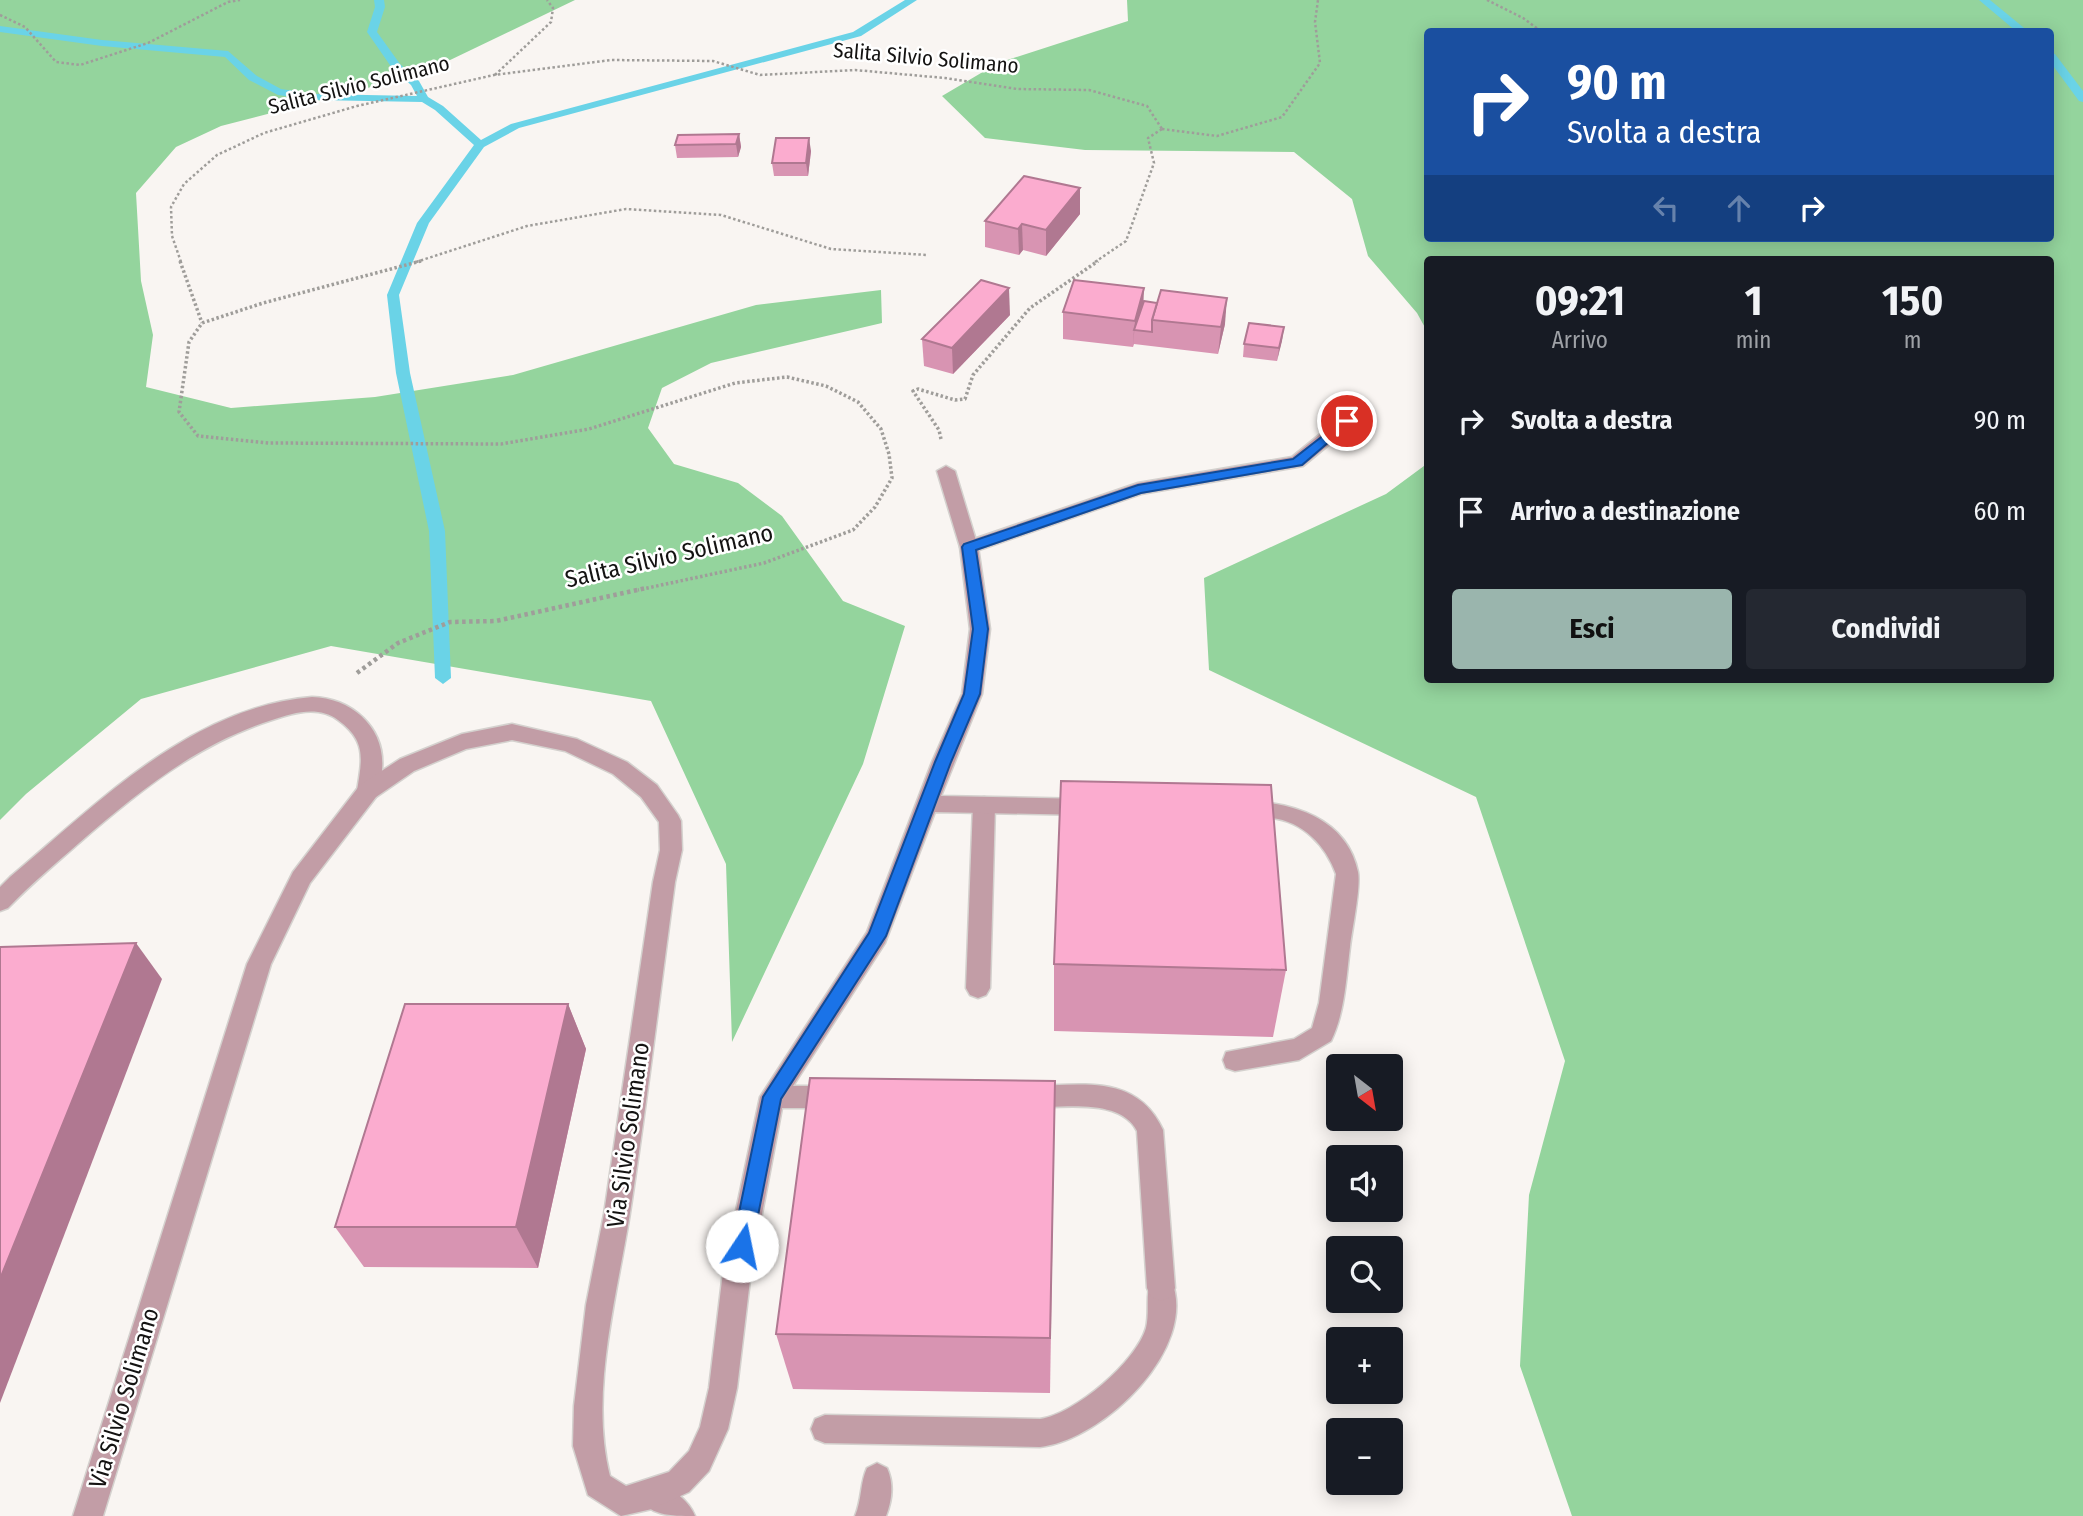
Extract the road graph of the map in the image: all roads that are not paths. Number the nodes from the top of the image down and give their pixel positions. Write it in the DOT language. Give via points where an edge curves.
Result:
graph roads {
  1 [pos="1347,421"];
  2 [pos="946,471"];
  3 [pos="969,547"];
  4 [pos="368,791"];
  5 [pos="928,804"];
  6 [pos="984,805"];
  7 [pos="1105,807"];
  8 [pos="1224,809"];
  9 [pos="0,902"];
  10 [pos="978,988"];
  11 [pos="1235,1060"];
  12 [pos="772,1097"];
  13 [pos="854,1097"];
  14 [pos="1005,1097"];
  15 [pos="825,1429"];
  16 [pos="877,1478"];
  17 [pos="652,1494"];
  18 [pos="88,1516"];
  19 [pos="680,1516"];
  20 [pos="870,1516"];
  1 -- 3 [label="street" via="1297,462 1138,489"];
  2 -- 3 [label="street"];
  3 -- 5 [label="street, Via Silvio Solimano" via="980,629 972,694"];
  4 -- 9 [label="street" via="374,751 364,729 328,704 308,702 281,709 208,737 150,774"];
  4 -- 17 [label="street, Via Silvio Solimano" via="407,765 462,743 512,732 570,744 620,768 649,790 670,821 671,850 588,1406 588,1446 598,1485 623,1502"];
  4 -- 18 [label="street, Via Silvio Solimano" via="301,878 259,964"];
  5 -- 6 [label="street"];
  5 -- 12 [label="street, Via Silvio Solimano" via="877,936"];
  6 -- 7 [label="street"];
  6 -- 10 [label="street"];
  8 -- 11 [label="street" via="1276,810 1306,821 1339,852 1347,874 1331,1003 1322,1034 1299,1049"];
  12 -- 13 [label="street"];
  12 -- 17 [label="street, Via Silvio Solimano" via="737,1272 714,1429 699,1461 686,1475"];
  14 -- 15 [label="street" via="1114,1097 1142,1115 1150,1130 1161,1289 1160,1328 1148,1353 1129,1376 1066,1428 1040,1433"];
  16 -- 20 [label="street"];
  17 -- 19 [label="street"];
}
